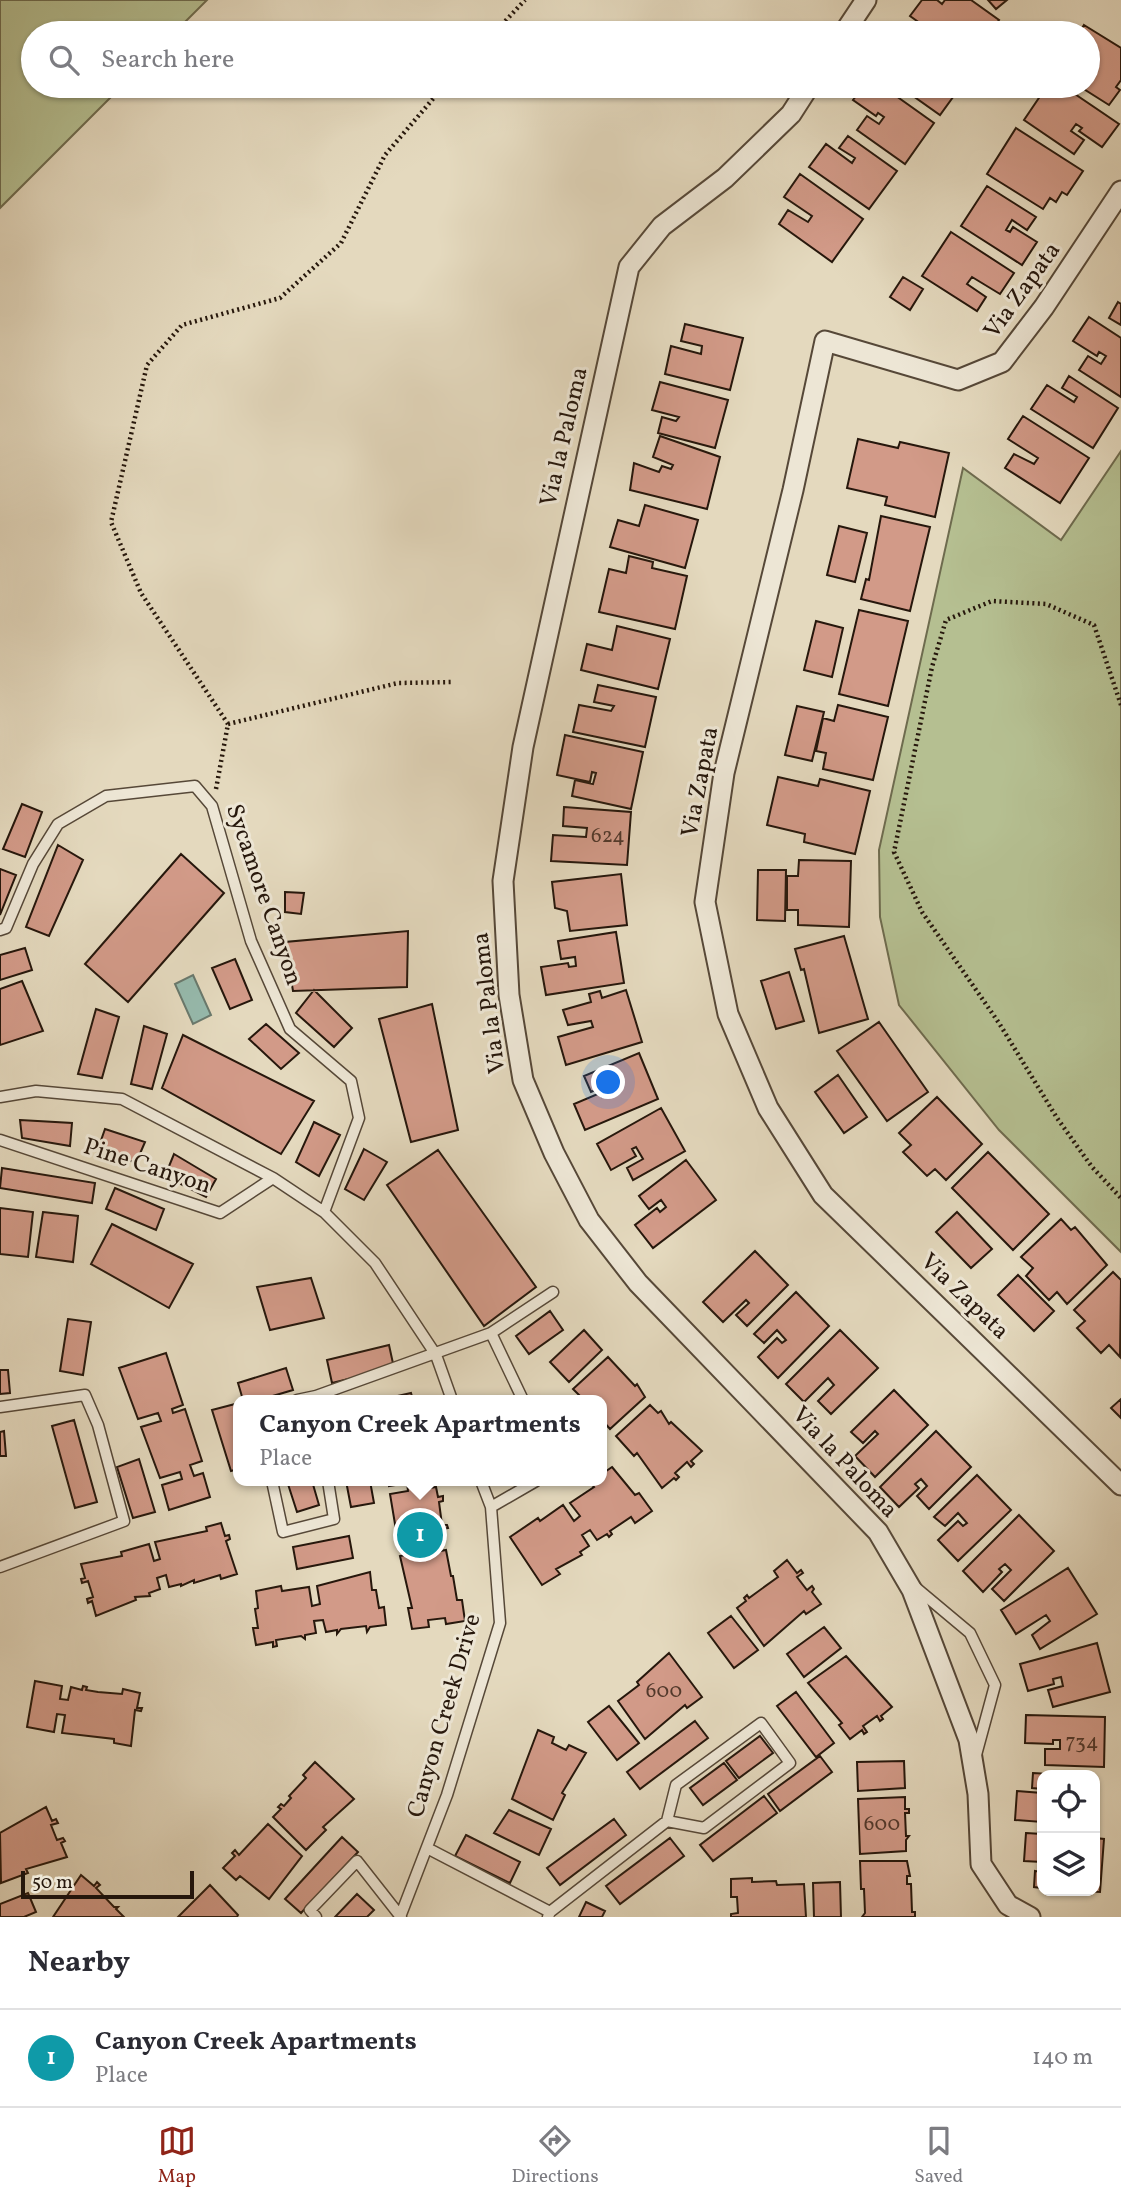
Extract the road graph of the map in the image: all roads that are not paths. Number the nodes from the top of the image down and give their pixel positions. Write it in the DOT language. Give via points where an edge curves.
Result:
graph roads {
  1 [pos="866,0"];
  2 [pos="852,21"];
  3 [pos="801,98"];
  4 [pos="1121,191"];
  5 [pos="0,930"];
  6 [pos="0,1097"];
  7 [pos="0,1140"];
  8 [pos="273,1178"];
  9 [pos="324,1212"];
  10 [pos="553,1292"];
  11 [pos="491,1333"];
  12 [pos="436,1355"];
  13 [pos="325,1395"];
  14 [pos="450,1395"];
  15 [pos="521,1395"];
  16 [pos="0,1407"];
  17 [pos="1121,1485"];
  18 [pos="273,1486"];
  19 [pos="329,1486"];
  20 [pos="483,1486"];
  21 [pos="527,1486"];
  22 [pos="491,1507"];
  23 [pos="0,1567"];
  24 [pos="904,1577"];
  25 [pos="973,1766"];
  26 [pos="667,1821"];
  27 [pos="426,1848"];
  28 [pos="1007,1911"];
  29 [pos="549,1914"];
  30 [pos="316,1917"];
  31 [pos="400,1917"];
  32 [pos="1030,1917"];
  1 -- 2 [label="street"];
  3 -- 24 [label="street, Via la Paloma" via="791,114 725,178 662,226 629,267 523,747 503,881 509,995 523,1080 589,1220 638,1283 878,1532"];
  4 -- 17 [label="street, Via Zapata" via="1002,362 958,380 824,341 724,773 705,902 728,1014 768,1108 823,1195"];
  5 -- 9 [label="lane, Sycamore Canyon" via="6,928 33,864 58,824 106,796 195,786 212,806 251,941 290,1029 351,1082 359,1118"];
  6 -- 8 [label="lane" via="36,1091 122,1099"];
  7 -- 8 [label="lane, Pine Canyon" via="220,1213"];
  8 -- 9 [label="lane"];
  9 -- 12 [label="lane" via="375,1263"];
  10 -- 11 [label="lane"];
  11 -- 12 [label="lane"];
  11 -- 15 [label="lane"];
  12 -- 13 [label="lane"];
  12 -- 14 [label="lane"];
  16 -- 23 [label="lane" via="85,1395 98,1425 124,1521"];
  18 -- 19 [label="lane" via="283,1532 334,1520"];
  20 -- 22 [label="lane, Canyon Creek Drive"];
  21 -- 22 [label="lane"];
  22 -- 27 [label="lane, Canyon Creek Drive" via="500,1623"];
  24 -- 25 [label="street, Via la Paloma" via="969,1740"];
  24 -- 25 [label="lane" via="970,1633 995,1685"];
  25 -- 28 [label="street, Via la Paloma" via="981,1864"];
  26 -- 26 [label="lane" via="704,1828 790,1763 761,1723 676,1784"];
  26 -- 29 [label="lane"];
  27 -- 29 [label="lane"];
  27 -- 31 [label="lane, Canyon Creek Drive"];
  28 -- 32 [label="street, Via la Paloma"];
  30 -- 31 [label="lane" via="310,1910 357,1861"];
}
